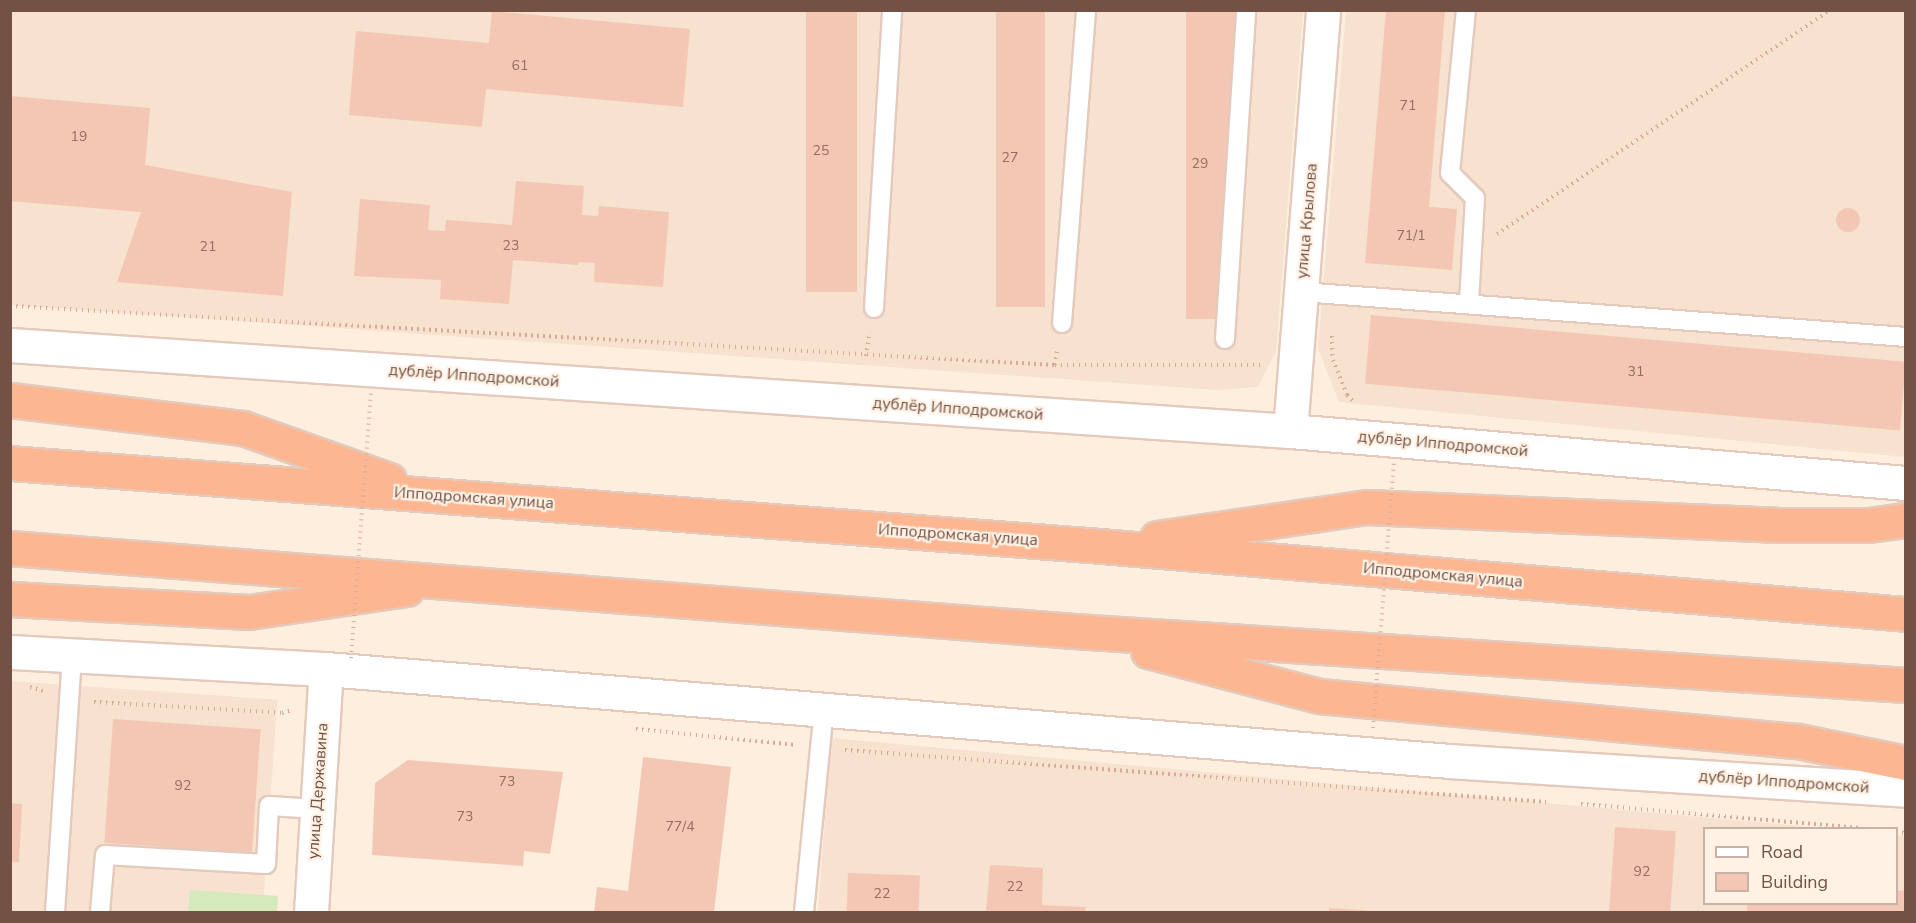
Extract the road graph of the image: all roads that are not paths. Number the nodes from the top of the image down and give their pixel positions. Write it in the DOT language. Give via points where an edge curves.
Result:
graph roads {
  1 [pos="892,10"];
  2 [pos="1086,10"];
  3 [pos="1246,10"];
  4 [pos="1323,10"];
  5 [pos="1466,10"];
  6 [pos="1315,292"];
  7 [pos="1469,302"];
  8 [pos="874,308"];
  9 [pos="1062,323"];
  10 [pos="1905,338"];
  11 [pos="1225,339"];
  12 [pos="10,345"];
  13 [pos="10,400"];
  14 [pos="1290,431"];
  15 [pos="10,464"];
  16 [pos="1905,483"];
  17 [pos="430,495"];
  18 [pos="1905,520"];
  19 [pos="1101,546"];
  20 [pos="10,548"];
  21 [pos="444,579"];
  22 [pos="10,599"];
  23 [pos="1905,614"];
  24 [pos="1074,631"];
  25 [pos="72,656"];
  26 [pos="15,668"];
  27 [pos="334,676"];
  28 [pos="1905,685"];
  29 [pos="824,708"];
  30 [pos="1905,763"];
  31 [pos="1905,790"];
  32 [pos="317,808"];
  33 [pos="55,912"];
  34 [pos="100,912"];
  35 [pos="311,912"];
  36 [pos="804,912"];
  1 -- 8 [label="lane"];
  2 -- 9 [label="lane"];
  3 -- 11 [label="lane"];
  4 -- 6 [label="street, улица Крылова"];
  5 -- 7 [label="lane" via="1450,173 1475,198"];
  6 -- 7 [label="lane"];
  6 -- 14 [label="street, улица Крылова" via="1296,363"];
  7 -- 10 [label="lane"];
  12 -- 14 [label="street, дублёр Ипподромской"];
  13 -- 17 [label="highway" via="243,428"];
  14 -- 16 [label="street, дублёр Ипподромской"];
  15 -- 17 [label="highway, Ипподромская улица"];
  17 -- 19 [label="highway, Ипподромская улица"];
  18 -- 19 [label="highway" via="1869,525 1776,525 1366,507"];
  19 -- 23 [label="highway, Ипподромская улица"];
  20 -- 21 [label="highway"];
  21 -- 22 [label="highway" via="392,593 249,612"];
  21 -- 24 [label="highway"];
  24 -- 28 [label="highway"];
  24 -- 30 [label="highway" via="1319,696 1798,741"];
  25 -- 26 [label="street, дублёр Ипподромской"];
  25 -- 27 [label="street, дублёр Ипподромской"];
  25 -- 33 [label="lane"];
  27 -- 29 [label="street, дублёр Ипподромской"];
  27 -- 32 [label="street, улица Державина"];
  29 -- 31 [label="street, дублёр Ипподромской" via="1449,761"];
  29 -- 36 [label="lane"];
  32 -- 34 [label="lane" via="269,806 266,864 105,855"];
  32 -- 35 [label="street, улица Державина"];
}
